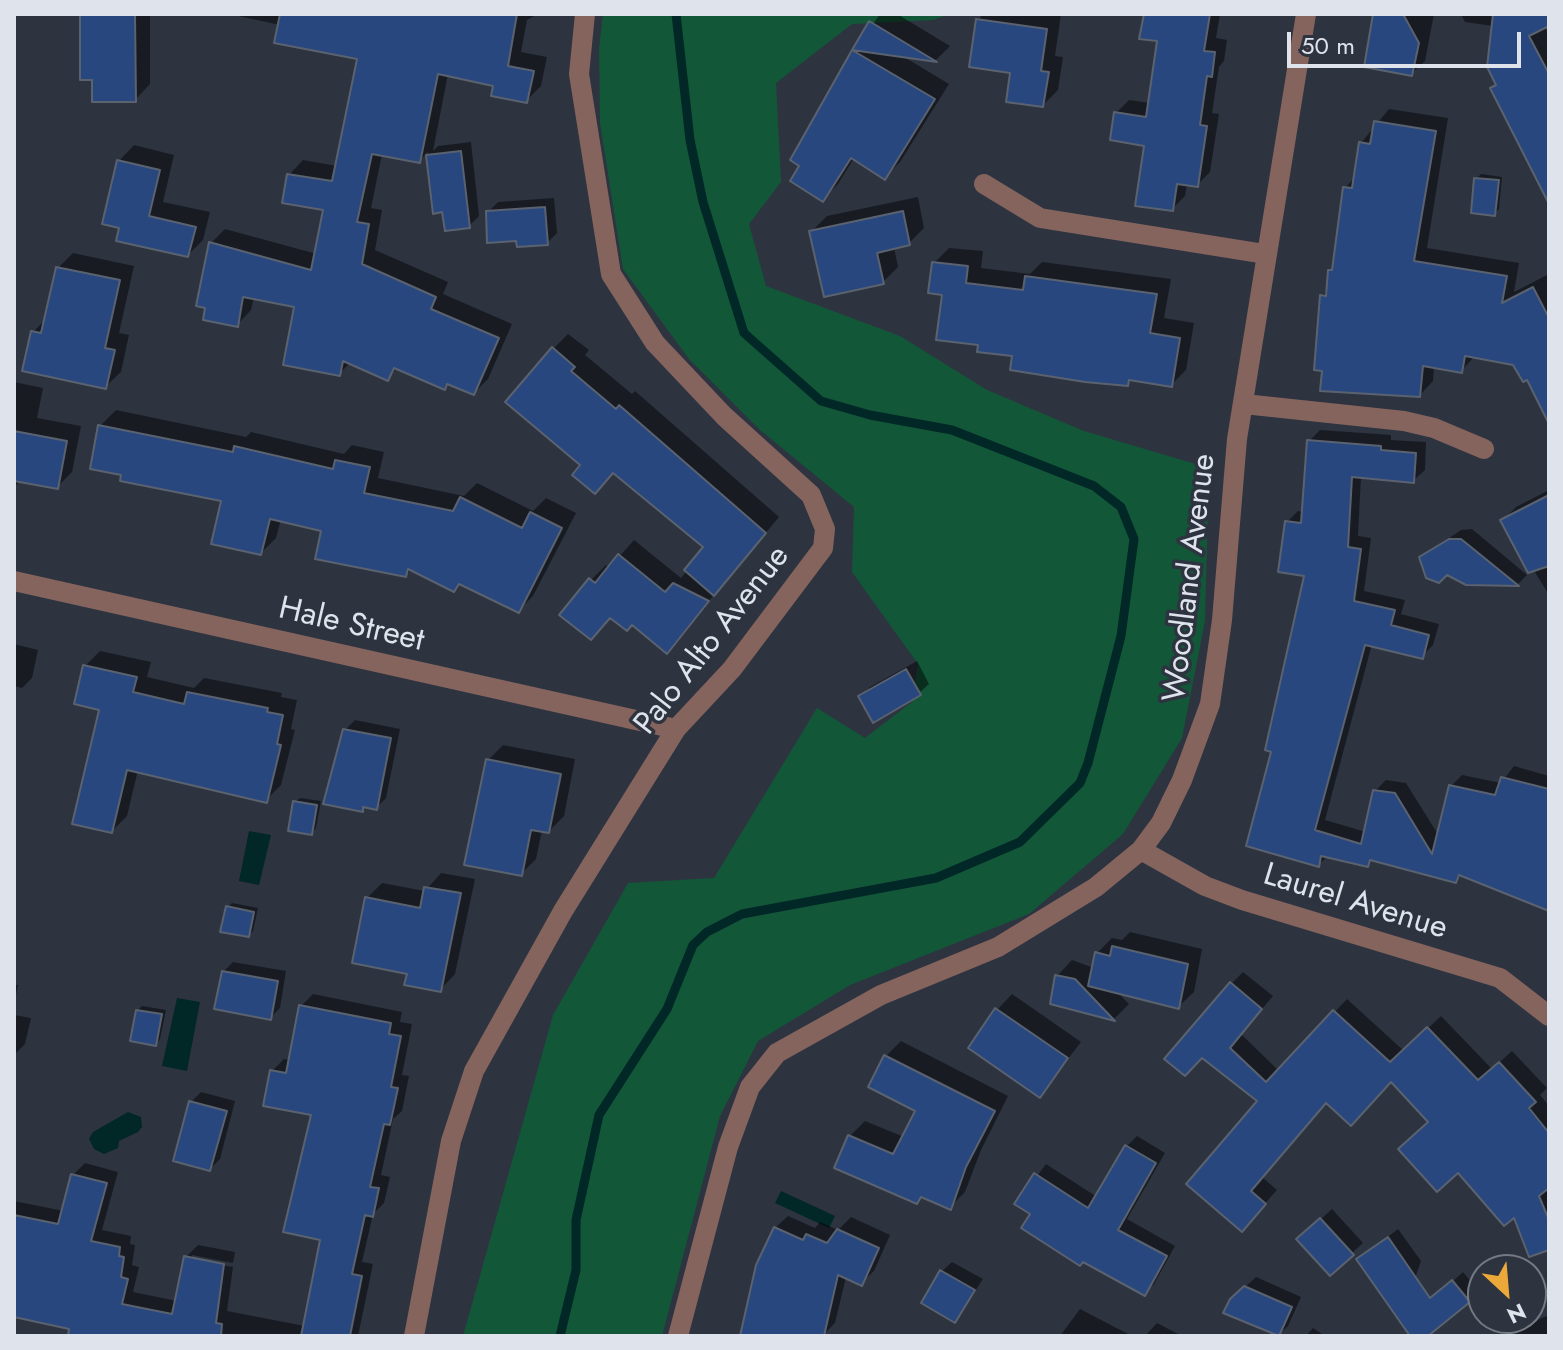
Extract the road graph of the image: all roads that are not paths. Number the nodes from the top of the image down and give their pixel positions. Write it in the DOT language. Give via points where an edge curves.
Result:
graph roads {
  1 [pos="585,14"];
  2 [pos="1306,14"];
  3 [pos="984,184"];
  4 [pos="1265,254"];
  5 [pos="1244,404"];
  6 [pos="1484,449"];
  7 [pos="14,581"];
  8 [pos="676,729"];
  9 [pos="1141,850"];
  10 [pos="1549,1016"];
  11 [pos="414,1336"];
  12 [pos="678,1336"];
  1 -- 8 [label="street, Palo Alto Avenue" via="579,74 611,274 655,343 724,416 811,495 825,529 823,548 813,565 732,669"];
  2 -- 4 [label="street, Woodland Avenue"];
  3 -- 4 [label="street" via="1040,218"];
  4 -- 5 [label="street, Woodland Avenue"];
  5 -- 6 [label="street" via="1404,421"];
  5 -- 9 [label="street, Woodland Avenue" via="1210,704 1182,780"];
  7 -- 8 [label="street, Hale Street"];
  8 -- 11 [label="street, Palo Alto Avenue" via="563,911 474,1071 451,1141"];
  9 -- 10 [label="street, Laurel Avenue" via="1242,900 1500,978"];
  9 -- 12 [label="street, Woodland Avenue" via="1096,887 998,947 881,995 777,1053 750,1087 728,1147"];
}
